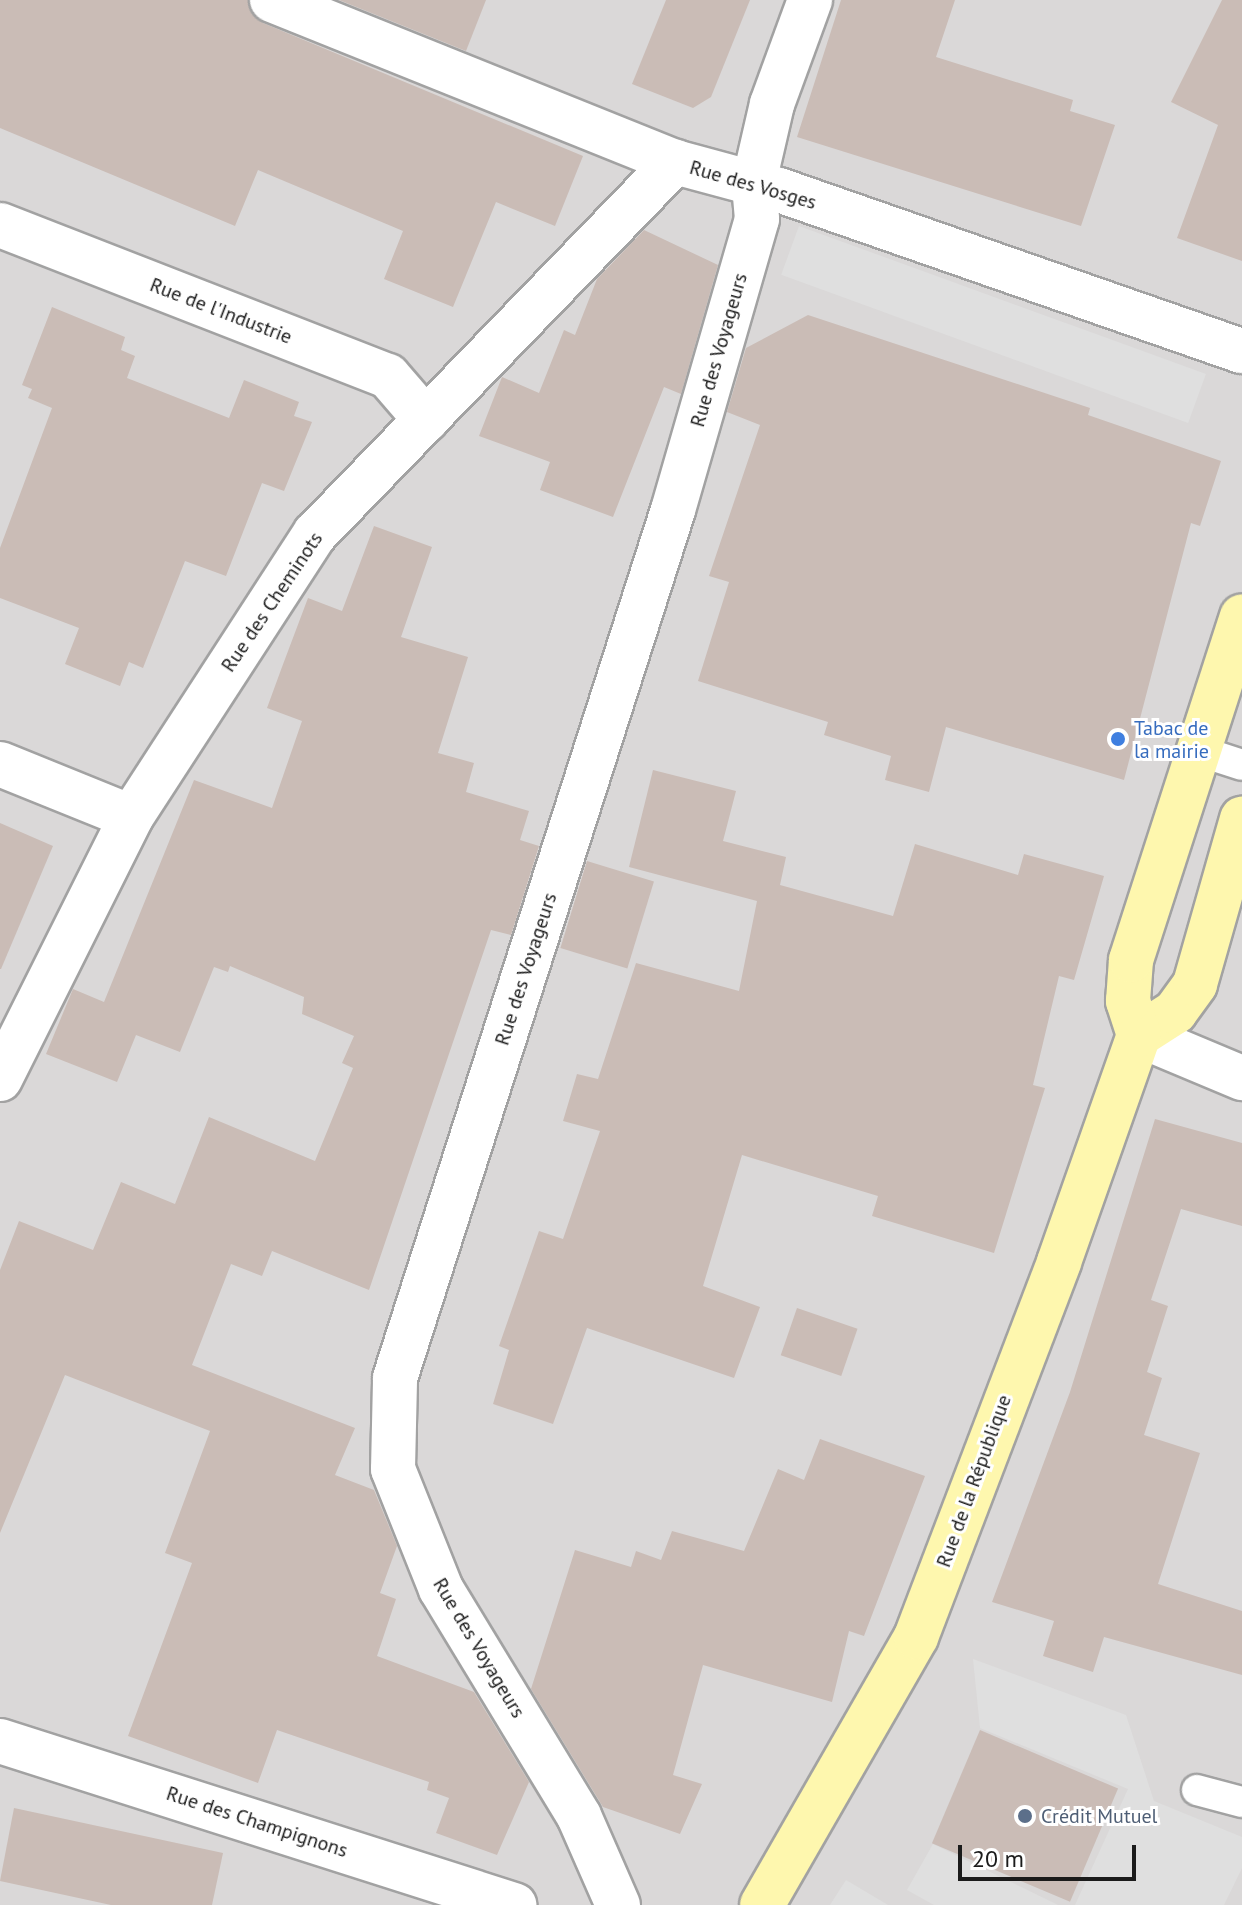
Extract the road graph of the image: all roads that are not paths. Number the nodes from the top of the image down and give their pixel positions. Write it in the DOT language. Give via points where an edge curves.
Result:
graph roads {
  1 [pos="272,0"];
  2 [pos="810,0"];
  3 [pos="675,162"];
  4 [pos="754,182"];
  5 [pos="0,225"];
  6 [pos="1242,351"];
  7 [pos="426,420"];
  8 [pos="1242,617"];
  9 [pos="1199,751"];
  10 [pos="0,764"];
  11 [pos="1242,765"];
  12 [pos="131,817"];
  13 [pos="1242,819"];
  14 [pos="1139,1035"];
  15 [pos="1242,1078"];
  16 [pos="0,1079"];
  17 [pos="0,1741"];
  18 [pos="1197,1790"];
  19 [pos="1242,1802"];
  20 [pos="514,1905"];
  21 [pos="618,1905"];
  22 [pos="762,1905"];
  1 -- 3 [label="street, Rue des Vosges"];
  2 -- 4 [label="street, Rue des Voyageurs" via="772,104"];
  3 -- 4 [label="street, Rue des Vosges"];
  3 -- 7 [label="street, Rue des Cheminots"];
  4 -- 6 [label="street, Rue des Vosges"];
  4 -- 21 [label="street, Rue des Voyageurs" via="757,219 673,510 395,1378 393,1469 441,1589 579,1816"];
  5 -- 7 [label="street, Rue de l'Industrie" via="388,376"];
  7 -- 12 [label="street, Rue des Cheminots" via="315,534"];
  8 -- 9 [label="main road"];
  9 -- 11 [label="lane"];
  9 -- 14 [label="main road" via="1131,960 1128,1001"];
  10 -- 12 [label="street"];
  12 -- 16 [label="street, Rue des Cheminots"];
  13 -- 14 [label="main road" via="1195,984 1175,1012"];
  14 -- 15 [label="street"];
  14 -- 22 [label="main road, Rue de la République" via="916,1637"];
  17 -- 20 [label="street, Rue des Champignons"];
  18 -- 19 [label="lane"];
}
